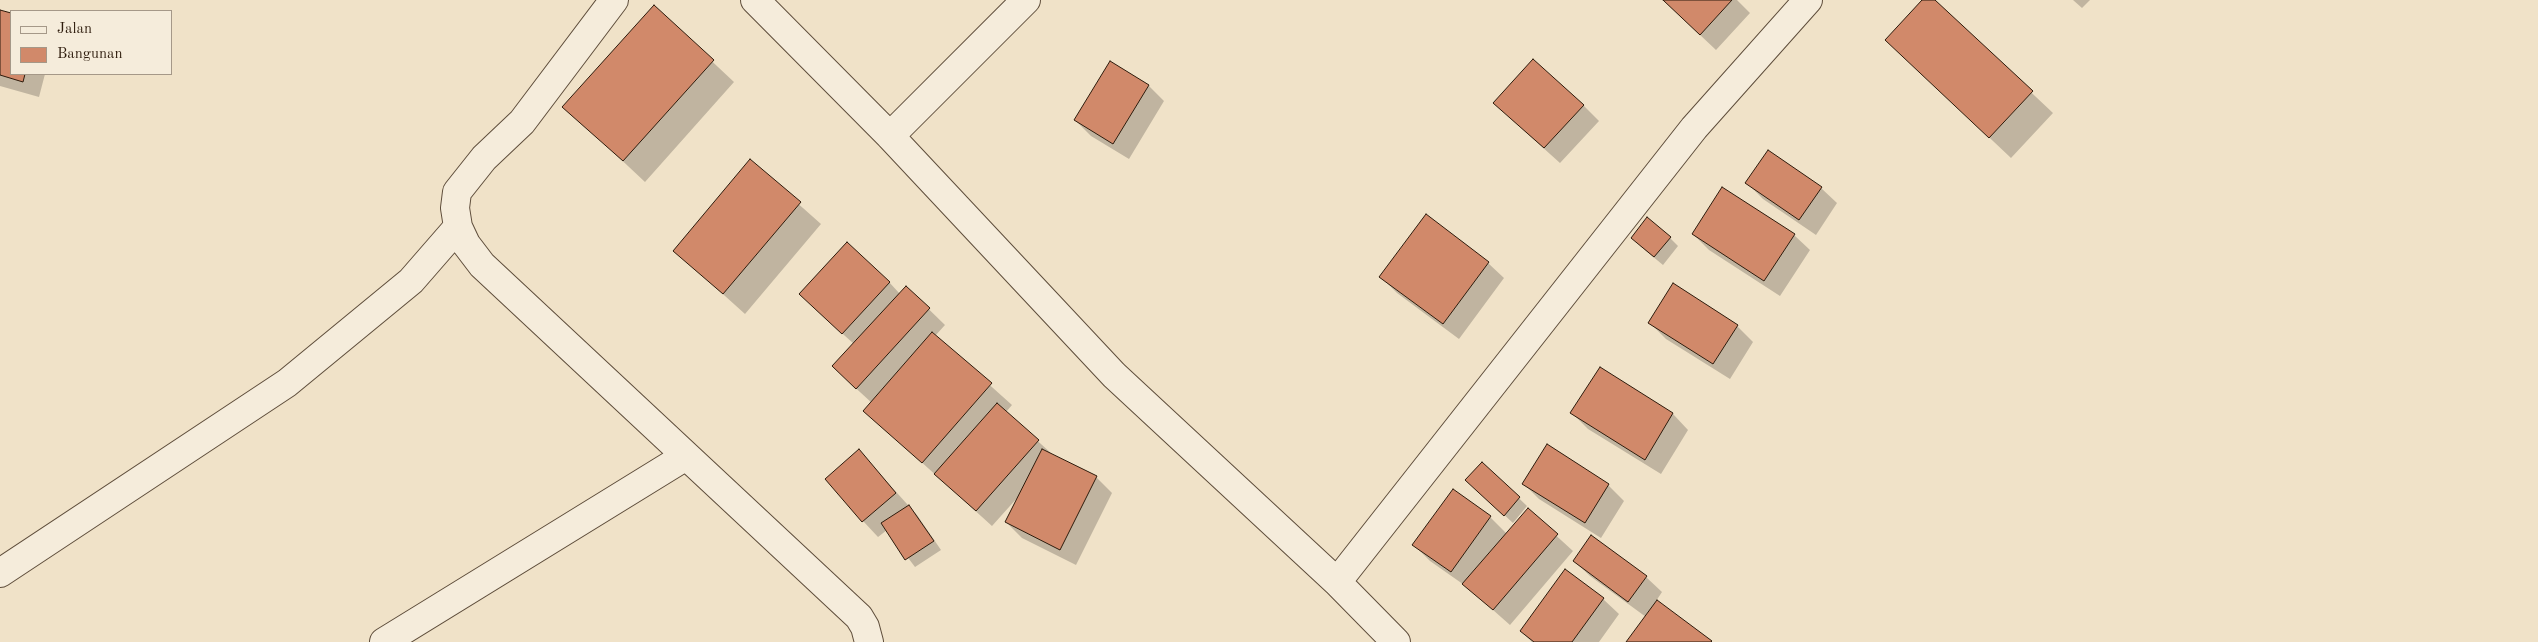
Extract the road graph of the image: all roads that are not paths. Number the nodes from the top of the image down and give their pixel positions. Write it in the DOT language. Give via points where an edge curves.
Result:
graph roads {
  1 [pos="614,0"];
  2 [pos="755,0"];
  3 [pos="1026,0"];
  4 [pos="1808,0"];
  5 [pos="890,136"];
  6 [pos="458,227"];
  7 [pos="686,456"];
  8 [pos="0,573"];
  9 [pos="1337,582"];
  10 [pos="384,642"];
  11 [pos="869,642"];
  12 [pos="1396,642"];
  1 -- 6 [label="street" via="522,122 484,158 457,192"];
  2 -- 5 [label="street"];
  3 -- 5 [label="street"];
  4 -- 9 [label="street" via="1694,128"];
  5 -- 9 [label="street" via="1114,375"];
  6 -- 7 [label="street" via="482,265"];
  6 -- 8 [label="street" via="411,281 287,383"];
  7 -- 10 [label="street"];
  7 -- 11 [label="street" via="859,617"];
  9 -- 12 [label="street"];
}
